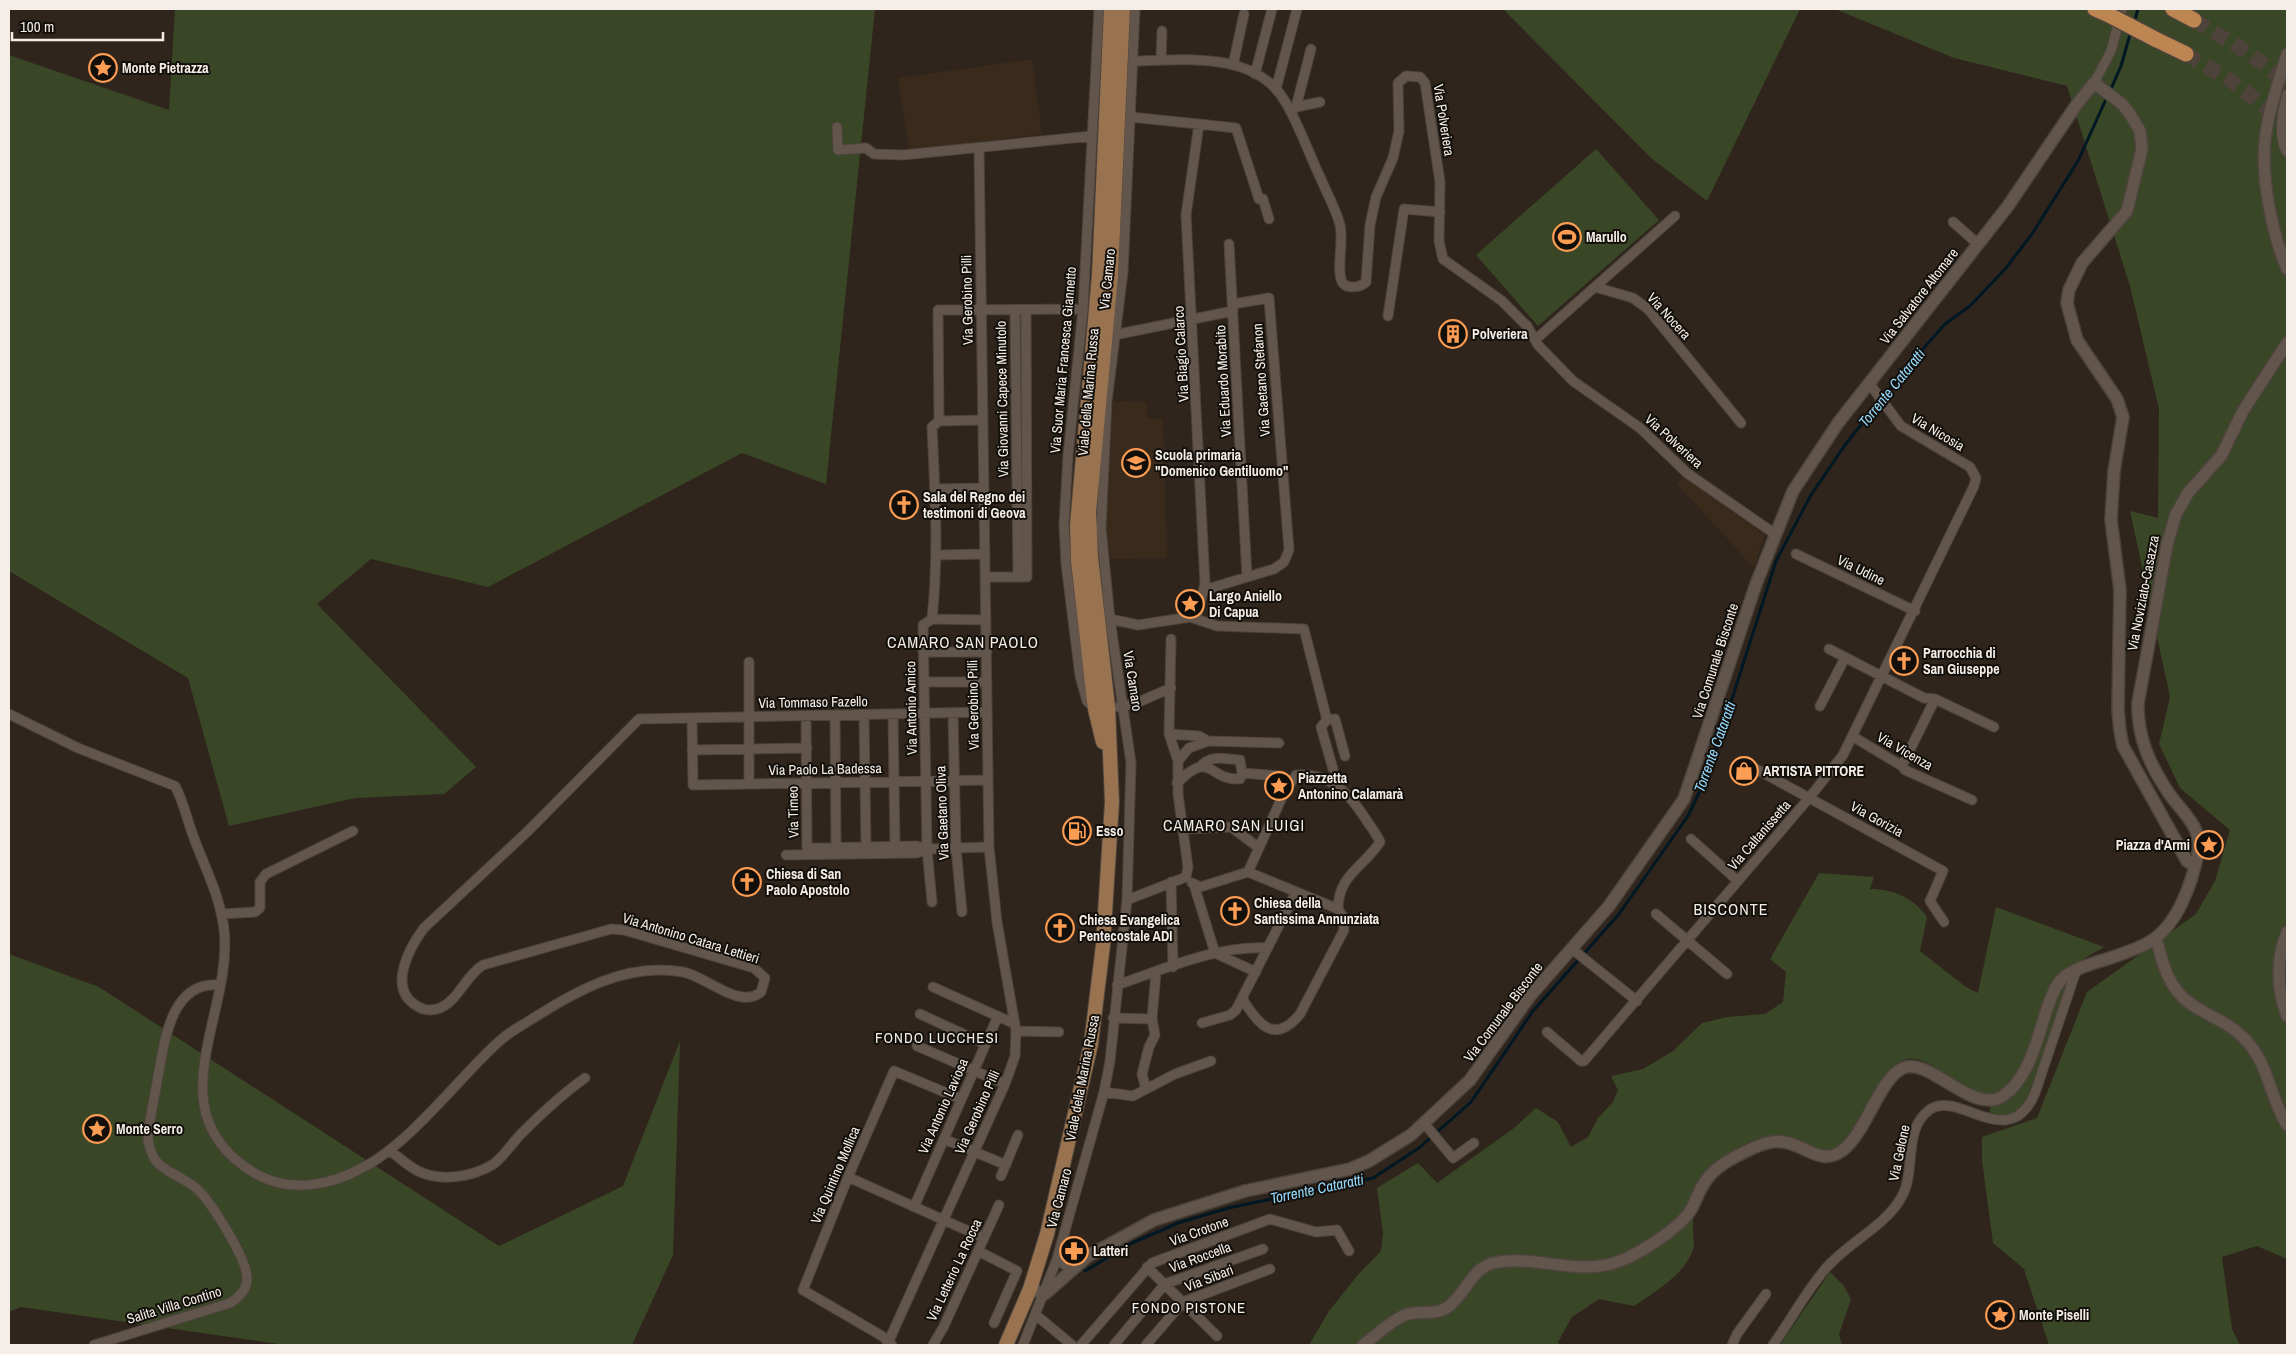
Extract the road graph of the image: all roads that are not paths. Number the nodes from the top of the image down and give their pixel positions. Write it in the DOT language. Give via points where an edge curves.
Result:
graph roads {
  1 [pos="1099,9"];
  2 [pos="1110,9"];
  3 [pos="1123,9"];
  4 [pos="1135,9"];
  5 [pos="1272,9"];
  6 [pos="1297,9"];
  7 [pos="2095,9"];
  8 [pos="2173,9"];
  9 [pos="2116,12"];
  10 [pos="1244,14"];
  11 [pos="2194,20"];
  12 [pos="1162,31"];
  13 [pos="1311,49"];
  14 [pos="2186,54"];
  15 [pos="2287,54"];
  16 [pos="1133,60"];
  17 [pos="1161,60"];
  18 [pos="1233,65"];
  19 [pos="1255,74"];
  20 [pos="2284,77"];
  21 [pos="2094,83"];
  22 [pos="1276,89"];
  23 [pos="2287,94"];
  24 [pos="1320,102"];
  25 [pos="1294,109"];
  26 [pos="1131,117"];
  27 [pos="1199,124"];
  28 [pos="837,128"];
  29 [pos="1092,136"];
  30 [pos="979,148"];
  31 [pos="2287,152"];
  32 [pos="1440,212"];
  33 [pos="1675,216"];
  34 [pos="1268,219"];
  35 [pos="1953,222"];
  36 [pos="1229,244"];
  37 [pos="1978,244"];
  38 [pos="2287,269"];
  39 [pos="1594,287"];
  40 [pos="1233,308"];
  41 [pos="1083,309"];
  42 [pos="981,310"];
  43 [pos="1015,310"];
  44 [pos="1026,310"];
  45 [pos="1388,316"];
  46 [pos="1194,319"];
  47 [pos="1114,335"];
  48 [pos="1535,340"];
  49 [pos="2287,343"];
  50 [pos="1873,388"];
  51 [pos="983,420"];
  52 [pos="939,421"];
  53 [pos="1741,423"];
  54 [pos="1976,478"];
  55 [pos="984,488"];
  56 [pos="934,489"];
  57 [pos="1775,534"];
  58 [pos="937,554"];
  59 [pos="985,554"];
  60 [pos="1796,554"];
  61 [pos="1018,577"];
  62 [pos="1247,577"];
  63 [pos="986,578"];
  64 [pos="1207,587"];
  65 [pos="1915,611"];
  66 [pos="1196,618"];
  67 [pos="932,619"];
  68 [pos="1110,619"];
  69 [pos="986,620"];
  70 [pos="1171,640"];
  71 [pos="1829,649"];
  72 [pos="924,652"];
  73 [pos="986,652"];
  74 [pos="1846,658"];
  75 [pos="749,662"];
  76 [pos="1881,676"];
  77 [pos="924,682"];
  78 [pos="987,682"];
  79 [pos="1171,688"];
  80 [pos="1935,699"];
  81 [pos="1123,706"];
  82 [pos="1820,706"];
  83 [pos="1102,708"];
  84 [pos="987,712"];
  85 [pos="954,713"];
  86 [pos="9,714"];
  87 [pos="893,714"];
  88 [pos="924,714"];
  89 [pos="835,715"];
  90 [pos="864,715"];
  91 [pos="806,716"];
  92 [pos="749,717"];
  93 [pos="692,718"];
  94 [pos="639,719"];
  95 [pos="1327,720"];
  96 [pos="1994,727"];
  97 [pos="1168,734"];
  98 [pos="1852,736"];
  99 [pos="1208,741"];
  100 [pos="1279,743"];
  101 [pos="806,748"];
  102 [pos="749,749"];
  103 [pos="692,750"];
  104 [pos="1345,756"];
  105 [pos="1178,761"];
  106 [pos="1745,764"];
  107 [pos="1200,766"];
  108 [pos="1902,766"];
  109 [pos="1333,769"];
  110 [pos="1241,770"];
  111 [pos="1280,776"];
  112 [pos="955,780"];
  113 [pos="988,780"];
  114 [pos="894,781"];
  115 [pos="926,781"];
  116 [pos="836,782"];
  117 [pos="865,782"];
  118 [pos="807,783"];
  119 [pos="1176,783"];
  120 [pos="749,784"];
  121 [pos="1809,798"];
  122 [pos="1972,800"];
  123 [pos="1183,830"];
  124 [pos="353,831"];
  125 [pos="1691,839"];
  126 [pos="895,846"];
  127 [pos="836,847"];
  128 [pos="866,847"];
  129 [pos="989,847"];
  130 [pos="1258,847"];
  131 [pos="956,848"];
  132 [pos="927,849"];
  133 [pos="786,855"];
  134 [pos="2195,866"];
  135 [pos="1248,872"];
  136 [pos="1186,878"];
  137 [pos="1738,880"];
  138 [pos="1171,882"];
  139 [pos="1194,885"];
  140 [pos="1296,892"];
  141 [pos="1127,900"];
  142 [pos="932,902"];
  143 [pos="1338,909"];
  144 [pos="962,912"];
  145 [pos="221,914"];
  146 [pos="1656,914"];
  147 [pos="1944,922"];
  148 [pos="2287,932"];
  149 [pos="2156,938"];
  150 [pos="1687,941"];
  151 [pos="1268,948"];
  152 [pos="1575,951"];
  153 [pos="1215,954"];
  154 [pos="1173,967"];
  155 [pos="2076,971"];
  156 [pos="1156,972"];
  157 [pos="1256,972"];
  158 [pos="1727,974"];
  159 [pos="219,985"];
  160 [pos="1116,985"];
  161 [pos="933,987"];
  162 [pos="1242,998"];
  163 [pos="1637,1001"];
  164 [pos="920,1014"];
  165 [pos="998,1016"];
  166 [pos="2287,1016"];
  167 [pos="1113,1018"];
  168 [pos="1152,1019"];
  169 [pos="1202,1023"];
  170 [pos="1016,1027"];
  171 [pos="1059,1032"];
  172 [pos="1547,1032"];
  173 [pos="985,1044"];
  174 [pos="917,1046"];
  175 [pos="1211,1061"];
  176 [pos="974,1070"];
  177 [pos="585,1078"];
  178 [pos="1005,1084"];
  179 [pos="1146,1089"];
  180 [pos="1104,1092"];
  181 [pos="961,1099"];
  182 [pos="2287,1125"];
  183 [pos="1427,1126"];
  184 [pos="1018,1135"];
  185 [pos="944,1138"];
  186 [pos="1474,1143"];
  187 [pos="390,1151"];
  188 [pos="975,1152"];
  189 [pos="1006,1165"];
  190 [pos="1001,1176"];
  191 [pos="848,1177"];
  192 [pos="999,1205"];
  193 [pos="914,1207"];
  194 [pos="944,1220"];
  195 [pos="984,1238"];
  196 [pos="1263,1248"];
  197 [pos="1349,1250"];
  198 [pos="978,1251"];
  199 [pos="1057,1260"];
  200 [pos="1076,1265"];
  201 [pos="1147,1267"];
  202 [pos="1270,1270"];
  203 [pos="1165,1284"];
  204 [pos="1030,1289"];
  205 [pos="1045,1294"];
  206 [pos="1766,1294"];
  207 [pos="1183,1302"];
  208 [pos="1036,1315"];
  209 [pos="994,1323"];
  210 [pos="1217,1336"];
  211 [pos="890,1344"];
  212 [pos="94,1345"];
  213 [pos="933,1345"];
  214 [pos="1006,1345"];
  215 [pos="1023,1345"];
  216 [pos="1072,1345"];
  217 [pos="1081,1345"];
  218 [pos="1114,1345"];
  219 [pos="1146,1345"];
  220 [pos="1363,1345"];
  221 [pos="1732,1345"];
  222 [pos="1773,1345"];
  1 -- 29 [label="street, Via Suor Maria Francesca Giannetto"];
  2 -- 83 [label="main road, Viale della Marina Russa" via="1099,275 1077,525 1078,561"];
  3 -- 83 [label="main road, Viale della Marina Russa" via="1111,276 1089,512"];
  4 -- 16 [label="street, Via Camaro"];
  5 -- 19 [label="street"];
  6 -- 22 [label="street"];
  7 -- 9 [label="highway"];
  8 -- 11 [label="highway"];
  9 -- 14 [label="highway, bridge" via="2156,39"];
  9 -- 21 [label="street" via="2106,64"];
  10 -- 18 [label="street"];
  12 -- 17 [label="street"];
  13 -- 25 [label="street"];
  15 -- 20 [label="street"];
  16 -- 17 [label="street, Via Polveriera"];
  16 -- 26 [label="street, Via Camaro"];
  17 -- 18 [label="street, Via Polveriera" via="1209,60"];
  18 -- 19 [label="street, Via Polveriera"];
  19 -- 22 [label="street, Via Polveriera"];
  20 -- 38 [label="street" via="2266,134 2265,166 2275,231"];
  21 -- 37 [label="street, Via Salvatore Altomare"];
  21 -- 134 [label="street" via="2118,101 2135,121 2143,140 2124,218 2082,263 2066,303 2077,340 2117,399 2123,417 2114,471 2112,520 2120,590 2120,731 2123,746 2187,861"];
  22 -- 25 [label="street, Via Polveriera"];
  23 -- 31 [label="street" via="2283,109 2284,148"];
  24 -- 25 [label="street"];
  25 -- 32 [label="street, Via Polveriera" via="1338,219 1342,240 1341,276 1346,286 1356,287 1366,282 1370,225 1381,181 1396,151 1399,122 1397,88 1406,76 1416,76 1425,83 1440,182"];
  26 -- 27 [label="street"];
  26 -- 47 [label="street, Via Camaro" via="1123,272"];
  27 -- 34 [label="street" via="1236,128"];
  27 -- 46 [label="street, Via Biagio Calarco" via="1186,215"];
  28 -- 30 [label="street" via="838,150 866,148 874,154 903,155"];
  29 -- 30 [label="street"];
  29 -- 41 [label="street, Via Suor Maria Francesca Giannetto"];
  30 -- 42 [label="street, Via Gerobino Pilli"];
  32 -- 45 [label="street" via="1404,209"];
  32 -- 48 [label="street, Via Polveriera" via="1440,252 1446,264 1502,301 1528,326"];
  33 -- 39 [label="street"];
  35 -- 37 [label="street"];
  36 -- 40 [label="street, Via Eduardo Morabito"];
  37 -- 50 [label="street, Via Salvatore Altomare"];
  39 -- 48 [label="street"];
  39 -- 53 [label="street, Via Nocera" via="1633,298 1648,309"];
  40 -- 46 [label="street"];
  40 -- 62 [label="street, Via Eduardo Morabito"];
  40 -- 62 [label="street, Via Gaetano Stefanon" via="1269,298 1288,550 1280,566"];
  41 -- 44 [label="street"];
  41 -- 83 [label="street, Via Suor Maria Francesca Giannetto" via="1064,532 1080,676 1087,701"];
  42 -- 43 [label="street"];
  42 -- 51 [label="street, Via Gerobino Pilli"];
  42 -- 52 [label="street, Via Antonio Amico" via="938,310"];
  43 -- 44 [label="street"];
  43 -- 61 [label="street, Via Giovanni Capece Minutolo"];
  44 -- 61 [label="street, Via Giovanni Capece Minutolo" via="1027,577"];
  46 -- 47 [label="street"];
  46 -- 64 [label="street, Via Biagio Calarco"];
  47 -- 68 [label="street, Via Camaro" via="1107,401 1101,528"];
  48 -- 57 [label="street, Via Polveriera" via="1573,381 1640,428 1687,473"];
  49 -- 134 [label="street, Via Noviziato-Casazza" via="2243,411 2221,456 2188,493 2176,514 2166,545 2138,703 2139,731 2147,754 2166,789 2196,831 2198,849"];
  50 -- 54 [label="street, Via Nicosia" via="1901,426 1970,467"];
  50 -- 57 [label="street, Via Salvatore Altomare" via="1838,423 1793,491"];
  51 -- 52 [label="street"];
  51 -- 55 [label="street, Via Gerobino Pilli"];
  52 -- 56 [label="street, Via Antonio Amico" via="932,427"];
  54 -- 65 [label="street, Via Caltanissetta"];
  55 -- 56 [label="street"];
  55 -- 59 [label="street, Via Gerobino Pilli"];
  56 -- 58 [label="street, Via Antonio Amico"];
  57 -- 152 [label="street, Via Comunale Bisconte" via="1684,799"];
  58 -- 59 [label="street"];
  58 -- 67 [label="street, Via Antonio Amico"];
  59 -- 63 [label="street, Via Gerobino Pilli"];
  60 -- 65 [label="street, Via Udine"];
  61 -- 63 [label="street"];
  62 -- 64 [label="street"];
  63 -- 69 [label="street, Via Gerobino Pilli"];
  64 -- 66 [label="street, Via Biagio Calarco"];
  65 -- 76 [label="street, Via Caltanissetta"];
  66 -- 68 [label="street" via="1138,625"];
  66 -- 95 [label="street" via="1217,626 1304,629"];
  67 -- 69 [label="street"];
  67 -- 72 [label="street, Via Antonio Amico" via="923,626"];
  68 -- 81 [label="street, Via Camaro"];
  69 -- 73 [label="street, Via Gerobino Pilli"];
  70 -- 79 [label="street"];
  71 -- 74 [label="street"];
  72 -- 73 [label="street"];
  72 -- 77 [label="street, Via Antonio Amico"];
  73 -- 78 [label="street, Via Gerobino Pilli"];
  74 -- 76 [label="street"];
  74 -- 82 [label="street"];
  75 -- 92 [label="street"];
  76 -- 80 [label="street" via="1924,698"];
  76 -- 98 [label="street, Via Caltanissetta"];
  77 -- 78 [label="street"];
  77 -- 88 [label="street, Via Antonio Amico"];
  78 -- 84 [label="street, Via Gerobino Pilli"];
  79 -- 81 [label="street"];
  79 -- 97 [label="street"];
  80 -- 96 [label="street"];
  80 -- 108 [label="street"];
  81 -- 83 [label="street"];
  81 -- 141 [label="street, Via Camaro" via="1131,763"];
  83 -- 204 [label="main road, Viale della Marina Russa" via="1112,802 1103,945 1092,1044 1047,1234"];
  84 -- 85 [label="street, Via Tommaso Fazello"];
  84 -- 113 [label="street, Via Gerobino Pilli"];
  85 -- 88 [label="street, Via Tommaso Fazello"];
  85 -- 112 [label="street, Via Gaetano Oliva"];
  86 -- 145 [label="street, Via Antonino Catara Lettieri" via="78,748 175,786 213,884"];
  87 -- 88 [label="street, Via Tommaso Fazello"];
  87 -- 90 [label="street, Via Tommaso Fazello"];
  87 -- 114 [label="street"];
  88 -- 115 [label="street, Via Antonio Amico"];
  89 -- 90 [label="street, Via Tommaso Fazello"];
  89 -- 91 [label="street, Via Tommaso Fazello"];
  89 -- 116 [label="street"];
  90 -- 117 [label="street"];
  91 -- 92 [label="street, Via Tommaso Fazello"];
  91 -- 101 [label="street, Via Timeo"];
  92 -- 93 [label="street, Via Tommaso Fazello"];
  92 -- 102 [label="street"];
  93 -- 94 [label="street, Via Tommaso Fazello"];
  93 -- 103 [label="street"];
  94 -- 187 [label="street, Via Antonino Catara Lettieri" via="424,928 403,969 405,992 420,1008 439,1008 452,1000 473,972 483,966 611,928 754,968 765,978 764,987 757,995 742,998 680,971 636,972 603,980 516,1028"];
  95 -- 104 [label="street" via="1335,719"];
  95 -- 109 [label="street" via="1321,727"];
  97 -- 99 [label="street" via="1199,736"];
  97 -- 105 [label="street"];
  98 -- 108 [label="street, Via Vicenza"];
  98 -- 121 [label="street, Via Caltanissetta" via="1842,755"];
  99 -- 100 [label="street"];
  99 -- 105 [label="street" via="1189,748"];
  101 -- 102 [label="street"];
  101 -- 118 [label="street, Via Timeo"];
  102 -- 103 [label="street"];
  102 -- 120 [label="street"];
  103 -- 120 [label="street, Via Paolo La Badessa" via="693,785"];
  105 -- 119 [label="street"];
  106 -- 121 [label="street, Via Gorizia"];
  107 -- 110 [label="street" via="1232,780 1240,779"];
  107 -- 110 [label="street" via="1213,758 1240,760"];
  107 -- 119 [label="street" via="1191,769"];
  108 -- 122 [label="street, Via Vicenza"];
  110 -- 111 [label="street"];
  112 -- 113 [label="street, Via Paolo La Badessa"];
  112 -- 115 [label="street, Via Paolo La Badessa"];
  112 -- 131 [label="street, Via Gaetano Oliva"];
  113 -- 129 [label="street, Via Gerobino Pilli"];
  114 -- 115 [label="street, Via Paolo La Badessa"];
  114 -- 117 [label="street, Via Paolo La Badessa"];
  114 -- 126 [label="street"];
  115 -- 132 [label="street, Via Antonio Amico"];
  116 -- 117 [label="street, Via Paolo La Badessa"];
  116 -- 118 [label="street, Via Paolo La Badessa"];
  116 -- 127 [label="street"];
  117 -- 128 [label="street"];
  118 -- 120 [label="street, Via Paolo La Badessa"];
  118 -- 127 [label="street, Via Timeo" via="807,848"];
  119 -- 123 [label="street"];
  121 -- 137 [label="street, Via Caltanissetta"];
  121 -- 147 [label="street, Via Gorizia" via="1944,871 1930,901"];
  123 -- 130 [label="street" via="1231,827"];
  123 -- 136 [label="street" via="1188,867"];
  124 -- 145 [label="street" via="266,874 260,882 260,908 255,912"];
  125 -- 137 [label="street"];
  126 -- 128 [label="street"];
  126 -- 132 [label="street"];
  127 -- 128 [label="street"];
  129 -- 131 [label="street"];
  129 -- 170 [label="street, Via Gerobino Pilli" via="995,913"];
  130 -- 135 [label="street"];
  130 -- 143 [label="street" via="1296,775 1319,778 1340,787 1354,801 1380,842 1343,883 1337,898"];
  131 -- 132 [label="street"];
  131 -- 144 [label="street, Via Gaetano Oliva"];
  132 -- 133 [label="street" via="917,853"];
  132 -- 142 [label="street, Via Antonio Amico"];
  134 -- 149 [label="street, Via Noviziato-Casazza" via="2183,900"];
  135 -- 139 [label="street" via="1200,887"];
  135 -- 140 [label="street"];
  136 -- 138 [label="street"];
  136 -- 139 [label="street"];
  137 -- 150 [label="street, Via Caltanissetta"];
  138 -- 141 [label="street"];
  138 -- 154 [label="street"];
  139 -- 153 [label="street"];
  140 -- 143 [label="street"];
  140 -- 151 [label="street"];
  141 -- 160 [label="street, Via Camaro"];
  143 -- 162 [label="street" via="1344,920 1342,936 1294,1022 1278,1029 1266,1027 1258,1022"];
  145 -- 159 [label="street, Via Antonino Catara Lettieri" via="225,950"];
  146 -- 150 [label="street"];
  148 -- 166 [label="street" via="2278,975"];
  149 -- 155 [label="street" via="2141,947"];
  149 -- 182 [label="street" via="2167,974 2184,998 2236,1029 2254,1050"];
  150 -- 158 [label="street"];
  150 -- 163 [label="street, Via Caltanissetta"];
  151 -- 153 [label="street" via="1248,947"];
  151 -- 157 [label="street"];
  152 -- 163 [label="street"];
  152 -- 183 [label="street, Via Comunale Bisconte" via="1530,996 1470,1080"];
  153 -- 154 [label="street"];
  153 -- 157 [label="street"];
  154 -- 156 [label="street"];
  155 -- 220 [label="street" via="2056,986 2026,1068 2000,1098 1965,1092 1922,1067 1902,1068 1887,1084 1856,1137 1836,1154 1824,1157 1789,1143 1765,1144 1735,1157 1712,1172 1686,1217 1634,1255 1615,1263 1594,1266 1492,1263 1477,1273 1448,1307 1437,1312 1406,1315"];
  155 -- 222 [label="street, Via Gelone" via="2028,1107 2018,1116 2004,1119 1991,1119 1944,1106 1931,1108 1913,1135 1908,1183 1900,1201 1826,1268"];
  156 -- 160 [label="street"];
  156 -- 168 [label="street"];
  157 -- 162 [label="street"];
  159 -- 187 [label="street, Via Antonino Catara Lettieri" via="202,1077 210,1123 219,1144 227,1152 258,1175 293,1186 339,1178"];
  159 -- 212 [label="street, Salita Villa Contino" via="198,987 172,1016 166,1033 148,1139 156,1160 187,1180 210,1204 245,1267 246,1284 239,1297 230,1302"];
  160 -- 167 [label="street, Via Camaro"];
  161 -- 165 [label="street"];
  162 -- 169 [label="street" via="1230,1015"];
  163 -- 172 [label="street, Via Caltanissetta" via="1584,1061"];
  164 -- 173 [label="street"];
  165 -- 170 [label="street"];
  165 -- 173 [label="street, Via Antonio Laviosa"];
  167 -- 168 [label="street"];
  167 -- 180 [label="street, Via Camaro"];
  168 -- 179 [label="street" via="1154,1035 1142,1074"];
  170 -- 171 [label="street"];
  170 -- 178 [label="street, Via Gerobino Pilli" via="1015,1056"];
  173 -- 176 [label="street, Via Antonio Laviosa"];
  174 -- 176 [label="street"];
  175 -- 179 [label="street"];
  176 -- 178 [label="street"];
  176 -- 181 [label="street, Via Antonio Laviosa"];
  177 -- 187 [label="street" via="521,1134 494,1164 473,1174 439,1176 418,1171"];
  178 -- 188 [label="street, Via Gerobino Pilli"];
  179 -- 180 [label="street" via="1133,1096"];
  180 -- 199 [label="street, Via Camaro"];
  181 -- 185 [label="street, Via Antonio Laviosa"];
  181 -- 191 [label="street, Via Quintino Mollica" via="894,1071"];
  183 -- 186 [label="street" via="1453,1158"];
  183 -- 200 [label="street, Via Comunale Bisconte" via="1356,1167 1252,1190 1162,1217"];
  184 -- 189 [label="street"];
  185 -- 188 [label="street"];
  185 -- 193 [label="street, Via Antonio Laviosa"];
  188 -- 189 [label="street"];
  188 -- 194 [label="street, Via Gerobino Pilli"];
  189 -- 190 [label="street"];
  191 -- 193 [label="street"];
  191 -- 211 [label="street, Via Quintino Mollica" via="803,1290 882,1336"];
  192 -- 195 [label="street, Via Letterio La Rocca"];
  193 -- 194 [label="street"];
  194 -- 195 [label="street"];
  194 -- 211 [label="street, Via Gerobino Pilli"];
  195 -- 198 [label="street, Via Letterio La Rocca"];
  196 -- 203 [label="street, Via Roccella"];
  197 -- 201 [label="street, Via Crotone" via="1337,1230 1316,1232 1270,1219 1152,1262"];
  198 -- 209 [label="street" via="1017,1271"];
  198 -- 213 [label="street, Via Letterio La Rocca"];
  199 -- 200 [label="street" via="1066,1266"];
  199 -- 205 [label="street, Via Camaro"];
  200 -- 205 [label="street, Via Comunale Bisconte"];
  201 -- 203 [label="street"];
  201 -- 217 [label="street, Via Crotone"];
  202 -- 207 [label="street, Via Sibari"];
  203 -- 207 [label="street"];
  203 -- 218 [label="street, Via Roccella"];
  204 -- 205 [label="street"];
  204 -- 214 [label="main road, Viale della Marina Russa"];
  205 -- 208 [label="street, Via Camaro"];
  206 -- 221 [label="street"];
  207 -- 210 [label="street"];
  207 -- 219 [label="street, Via Sibari"];
  208 -- 215 [label="street, Via Camaro"];
  208 -- 216 [label="street"];
}
